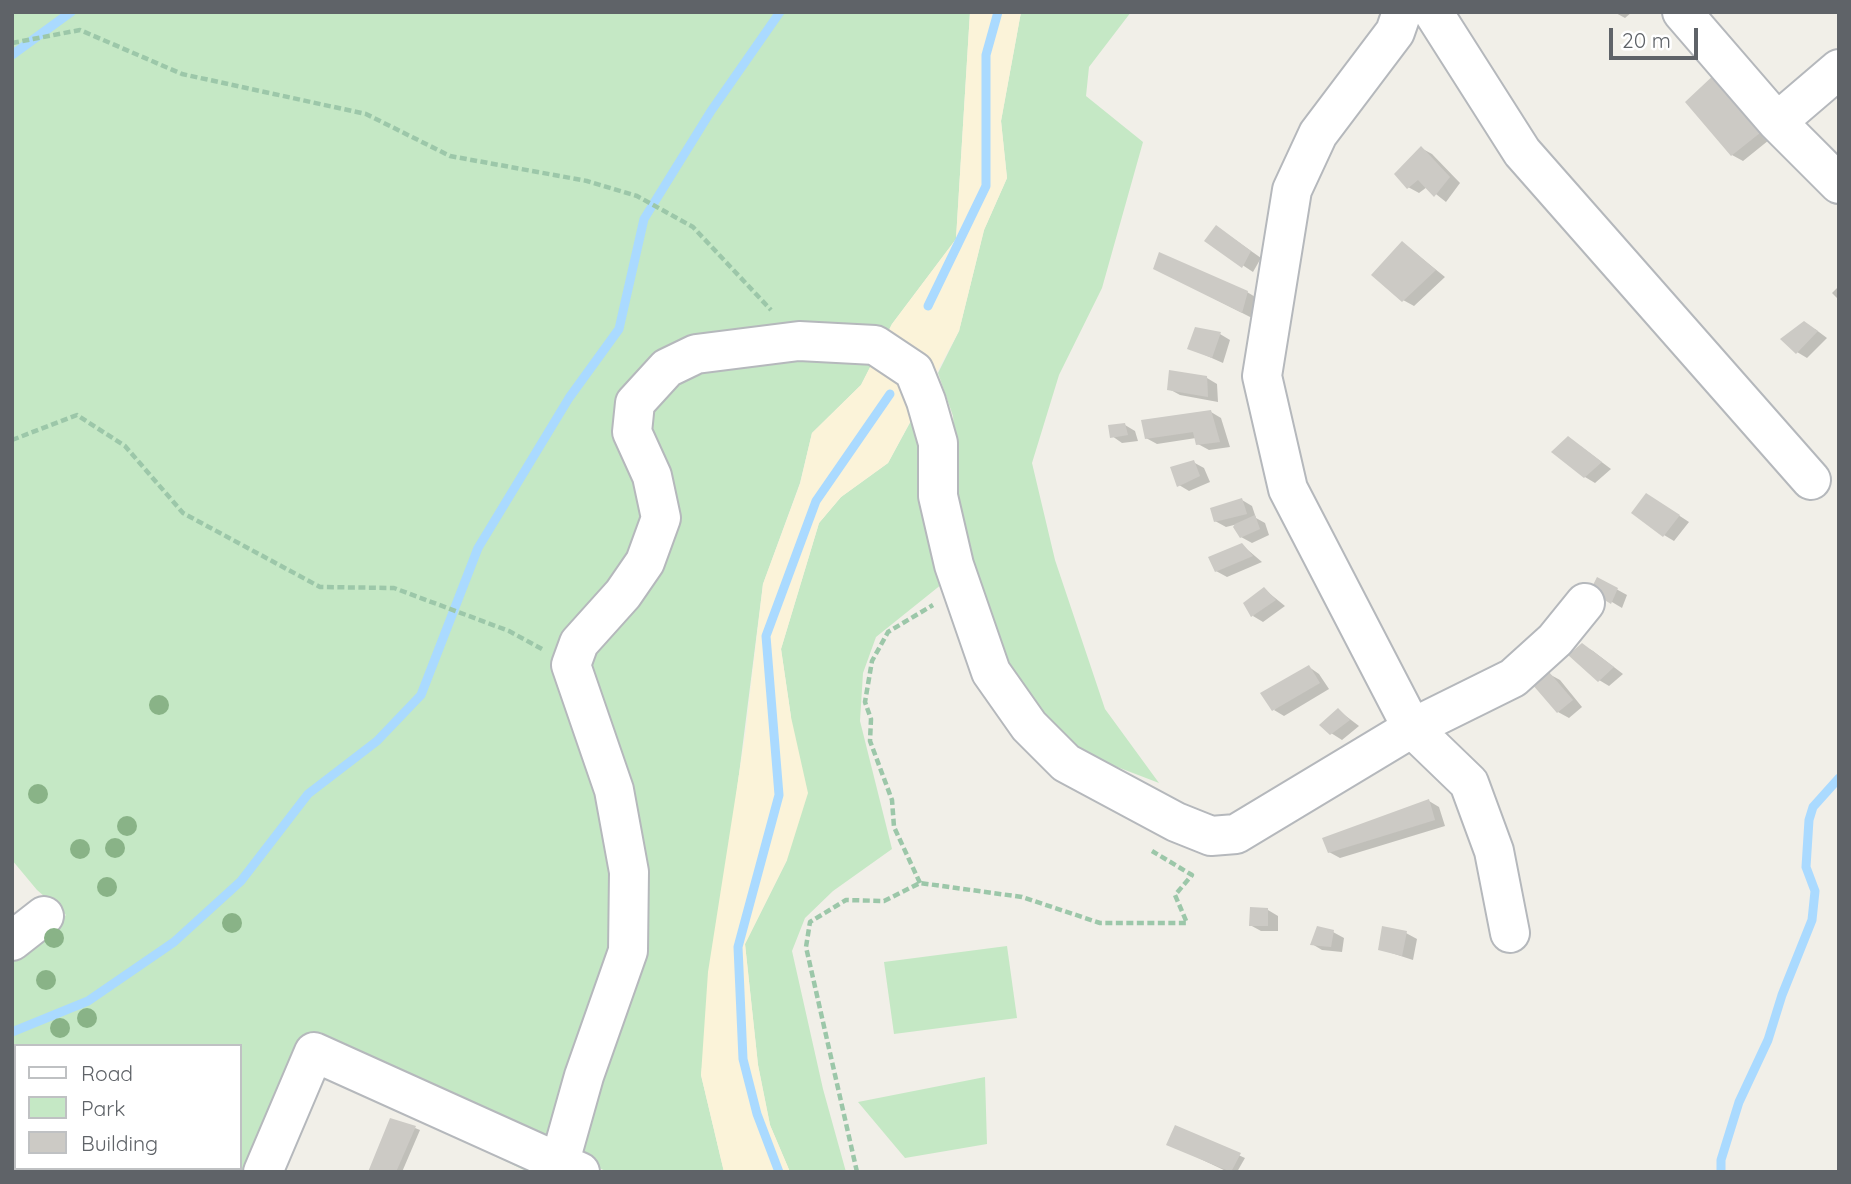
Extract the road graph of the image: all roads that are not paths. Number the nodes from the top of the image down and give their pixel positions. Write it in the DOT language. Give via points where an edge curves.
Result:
graph roads {
  1 [pos="1402,12"];
  2 [pos="1433,12"];
  3 [pos="1682,12"];
  4 [pos="1839,69"];
  5 [pos="1777,122"];
  6 [pos="1839,184"];
  7 [pos="1811,480"];
  8 [pos="1585,603"];
  9 [pos="1412,728"];
  10 [pos="44,916"];
  11 [pos="1510,933"];
  12 [pos="12,942"];
  13 [pos="566,1169"];
  14 [pos="263,1172"];
  1 -- 9 [label="street" via="1395,33 1318,134 1292,190 1262,376 1289,489"];
  2 -- 7 [label="street" via="1522,152"];
  3 -- 5 [label="street"];
  4 -- 5 [label="street"];
  5 -- 6 [label="street"];
  8 -- 9 [label="street" via="1555,640 1513,678"];
  9 -- 11 [label="street" via="1469,783 1494,851"];
  9 -- 13 [label="street" via="1236,834 1211,836 1145,806 1066,764 1029,726 991,672 960,582 938,495 938,443 914,371 875,345 799,341 696,354 667,368 635,403 632,432 652,476 661,518 645,562 579,643 571,665 614,790 629,872 628,951 584,1076"];
  10 -- 12 [label="street"];
  13 -- 14 [label="street" via="314,1052"];
}
